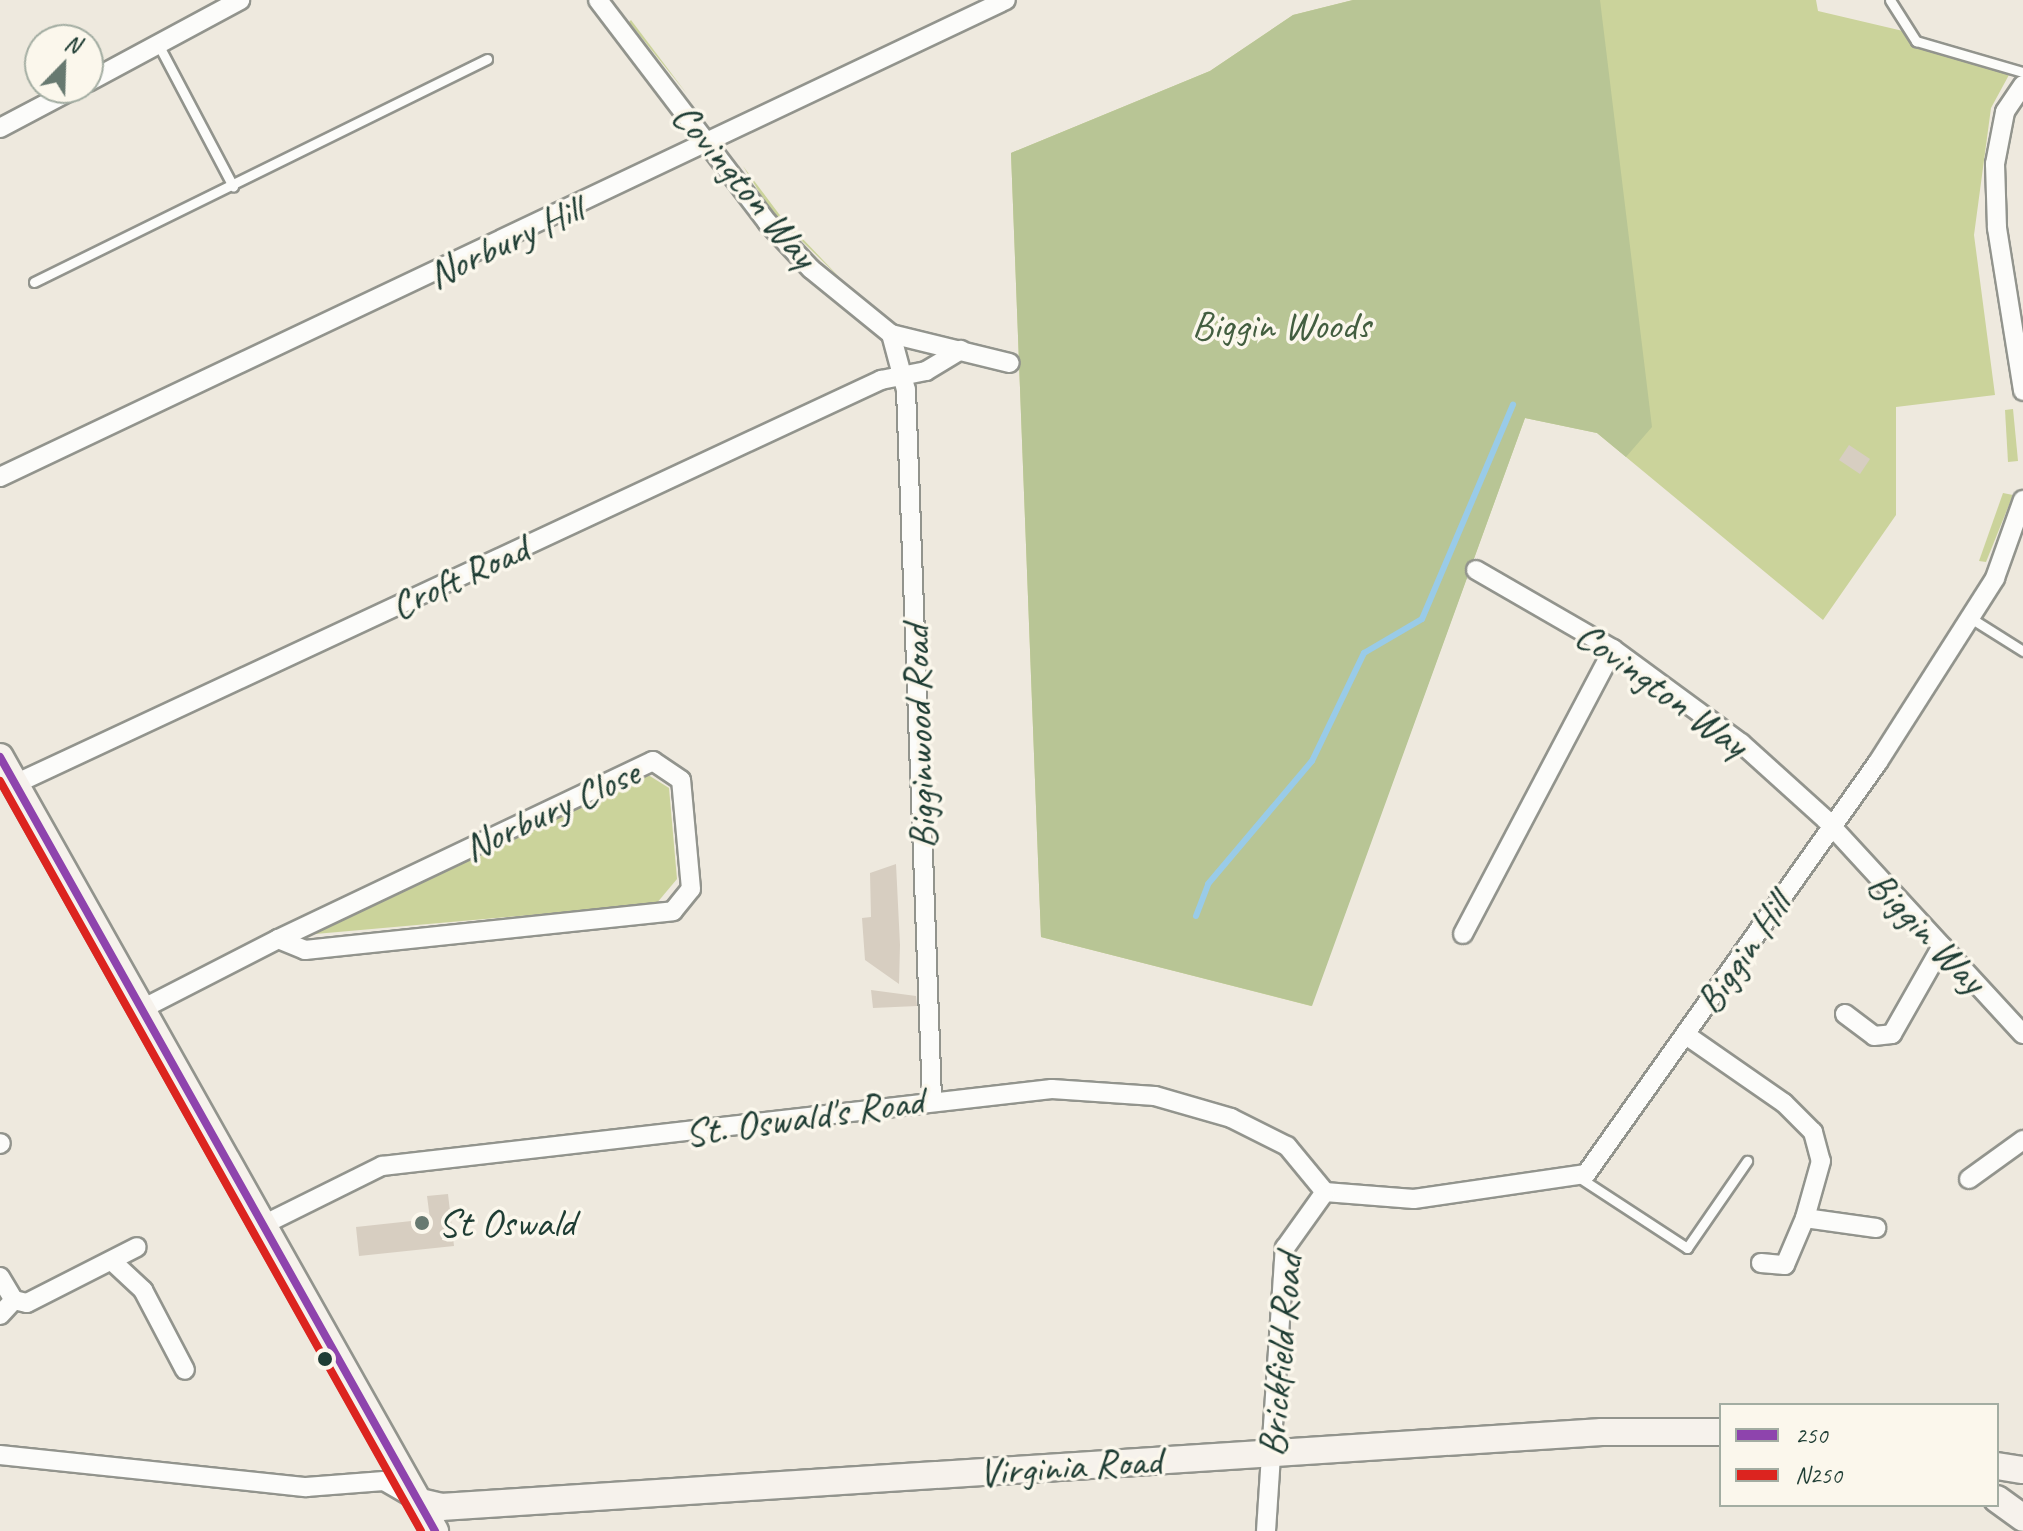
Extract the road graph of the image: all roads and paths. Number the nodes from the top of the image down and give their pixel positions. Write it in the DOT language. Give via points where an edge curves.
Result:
graph roads {
  1 [pos="240,0"];
  2 [pos="598,0"];
  3 [pos="1006,0"];
  4 [pos="1890,0"];
  5 [pos="158,44"];
  6 [pos="487,59"];
  7 [pos="2023,72"];
  8 [pos="104,73"];
  9 [pos="2023,85"];
  10 [pos="46,104"];
  11 [pos="0,128"];
  12 [pos="709,145"];
  13 [pos="233,186"];
  14 [pos="34,282"];
  15 [pos="891,334"];
  16 [pos="961,350"];
  17 [pos="1010,363"];
  18 [pos="904,375"];
  19 [pos="2023,391"];
  20 [pos="0,477"];
  21 [pos="2023,500"];
  22 [pos="2020,520"];
  23 [pos="1476,570"];
  24 [pos="1969,617"];
  25 [pos="1613,649"];
  26 [pos="2023,651"];
  27 [pos="0,757"];
  28 [pos="15,784"];
  29 [pos="1831,830"];
  30 [pos="1463,934"];
  31 [pos="278,939"];
  32 [pos="1942,946"];
  33 [pos="140,1010"];
  34 [pos="1845,1014"];
  35 [pos="2023,1034"];
  36 [pos="1686,1035"];
  37 [pos="932,1100"];
  38 [pos="2023,1140"];
  39 [pos="1747,1161"];
  40 [pos="1580,1178"];
  41 [pos="1969,1179"];
  42 [pos="1325,1192"];
  43 [pos="1805,1218"];
  44 [pos="265,1224"];
  45 [pos="1876,1228"];
  46 [pos="137,1247"];
  47 [pos="114,1263"];
  48 [pos="1761,1263"];
  49 [pos="0,1277"];
  50 [pos="14,1300"];
  51 [pos="0,1315"];
  52 [pos="185,1370"];
  53 [pos="1719,1432"];
  54 [pos="1271,1453"];
  55 [pos="0,1455"];
  56 [pos="1999,1466"];
  57 [pos="2023,1470"];
  58 [pos="1999,1500"];
  59 [pos="420,1502"];
  60 [pos="2023,1518"];
  61 [pos="435,1531"];
  62 [pos="1266,1531"];
  1 -- 5 [label="street"];
  2 -- 12 [label="street, Covington Way"];
  3 -- 12 [label="street, Norbury Hill"];
  4 -- 7 [label="lane" via="1916,41"];
  5 -- 8 [label="street"];
  5 -- 13 [label="lane"];
  6 -- 13 [label="lane"];
  9 -- 19 [label="street" via="2005,112 1995,164 1997,228"];
  10 -- 11 [label="street"];
  12 -- 15 [label="street, Covington Way" via="794,251"];
  12 -- 20 [label="street, Norbury Hill"];
  13 -- 14 [label="lane"];
  15 -- 16 [label="street, Covington Way"];
  15 -- 18 [label="street, Bigginwood Road"];
  16 -- 17 [label="street, Covington Way"];
  16 -- 18 [label="street, Croft Road"];
  18 -- 28 [label="street, Croft Road"];
  18 -- 37 [label="street, Bigginwood Road"];
  21 -- 22 [label="street, Biggin Hill"];
  22 -- 24 [label="street, Biggin Hill"];
  23 -- 25 [label="street, Covington Way"];
  24 -- 26 [label="lane"];
  24 -- 29 [label="street, Biggin Hill"];
  25 -- 29 [label="street, Covington Way" via="1741,743"];
  25 -- 30 [label="street"];
  27 -- 28 [label="street"];
  28 -- 33 [label="street"];
  29 -- 32 [label="street, Biggin Way"];
  29 -- 36 [label="street, Biggin Hill"];
  31 -- 31 [label="street, Norbury Close" via="305,950 673,911 691,889 681,780 653,761"];
  31 -- 33 [label="street, Norbury Close"];
  32 -- 34 [label="street" via="1892,1034 1874,1036"];
  32 -- 35 [label="street, Biggin Way"];
  33 -- 44 [label="street"];
  36 -- 40 [label="street, Biggin Hill"];
  36 -- 43 [label="street" via="1784,1103 1813,1132 1821,1161"];
  37 -- 42 [label="street, St. Oswald's Road" via="1085,1089 1180,1102 1287,1146"];
  37 -- 44 [label="street, St. Oswald's Road" via="902,1111 382,1166"];
  38 -- 41 [label="street"];
  39 -- 40 [label="lane" via="1687,1248"];
  40 -- 42 [label="street" via="1414,1199"];
  42 -- 54 [label="street, Brickfield Road" via="1285,1248"];
  43 -- 45 [label="street"];
  43 -- 48 [label="street" via="1785,1265"];
  44 -- 59 [label="street"];
  46 -- 47 [label="street"];
  47 -- 50 [label="street" via="27,1303"];
  47 -- 52 [label="street" via="143,1290"];
  49 -- 50 [label="street"];
  50 -- 51 [label="street"];
  53 -- 54 [label="street, Virginia Road"];
  54 -- 59 [label="street, Virginia Road" via="441,1507"];
  54 -- 62 [label="street, Brickfield Road"];
  55 -- 59 [label="street" via="306,1487 384,1481"];
  56 -- 57 [label="street"];
  58 -- 60 [label="street"];
  59 -- 61 [label="street"];
}
